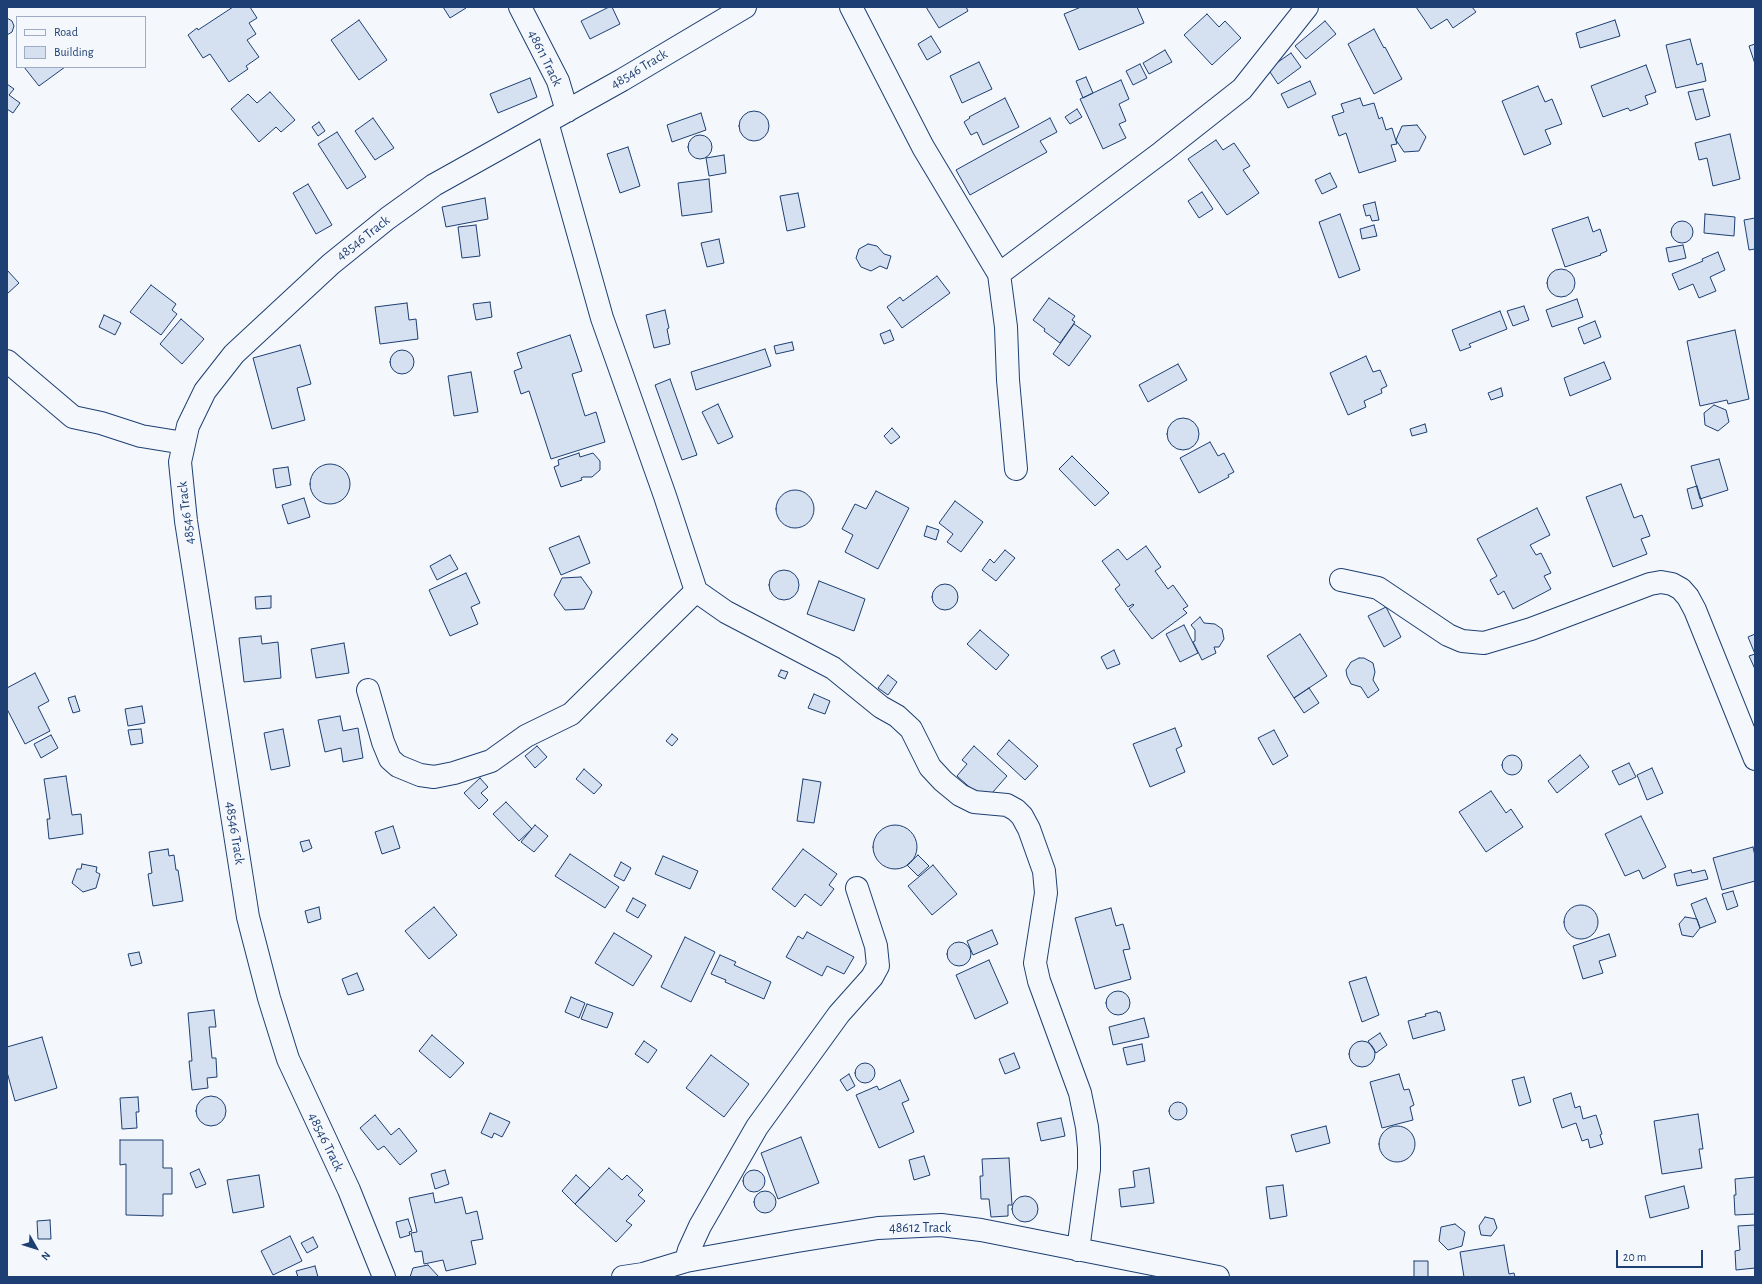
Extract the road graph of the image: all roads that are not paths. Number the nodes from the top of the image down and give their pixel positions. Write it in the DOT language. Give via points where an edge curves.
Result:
graph roads {
  1 [pos="520,7"];
  2 [pos="745,7"];
  3 [pos="851,7"];
  4 [pos="1307,7"];
  5 [pos="567,111"];
  6 [pos="547,122"];
  7 [pos="999,274"];
  8 [pos="7,361"];
  9 [pos="184,443"];
  10 [pos="1016,468"];
  11 [pos="1341,580"];
  12 [pos="696,591"];
  13 [pos="368,690"];
  14 [pos="1755,759"];
  15 [pos="857,888"];
  16 [pos="1078,1250"];
  17 [pos="686,1261"];
  18 [pos="384,1277"];
  19 [pos="623,1277"];
  20 [pos="1218,1277"];
  1 -- 5 [label="street, 48611 Track" via="558,81"];
  2 -- 5 [label="street, 48546 Track"];
  3 -- 7 [label="street" via="923,147"];
  4 -- 7 [label="street" via="1242,89"];
  5 -- 6 [label="street, 48546 Track"];
  6 -- 9 [label="street, 48546 Track" via="434,185 331,264 234,354 205,391 188,426"];
  6 -- 12 [label="street" via="602,318"];
  7 -- 10 [label="street" via="1006,327"];
  8 -- 9 [label="street" via="73,417 141,436"];
  9 -- 18 [label="street, 48546 Track" via="180,462 186,521 248,917 288,1059 349,1190"];
  11 -- 14 [label="street" via="1378,588 1448,635 1462,641 1484,643 1531,629 1650,584 1672,584 1681,589 1695,610"];
  12 -- 13 [label="street" via="571,714 526,736 491,761 454,773 434,777 420,775 398,766 390,759"];
  12 -- 16 [label="street" via="726,612 833,668 881,707 897,716 911,729 930,767 960,795 974,802 1007,805 1022,816 1044,871 1046,893 1035,963 1039,981 1080,1092 1088,1141 1089,1169"];
  15 -- 17 [label="street" via="876,946 878,966 872,977 839,1014 757,1127 700,1226"];
  16 -- 17 [label="street, 48612 Track" via="981,1230 942,1225 878,1228"];
  16 -- 20 [label="street, 48612 Track"];
  17 -- 19 [label="street, 48612 Track" via="643,1274"];
}
